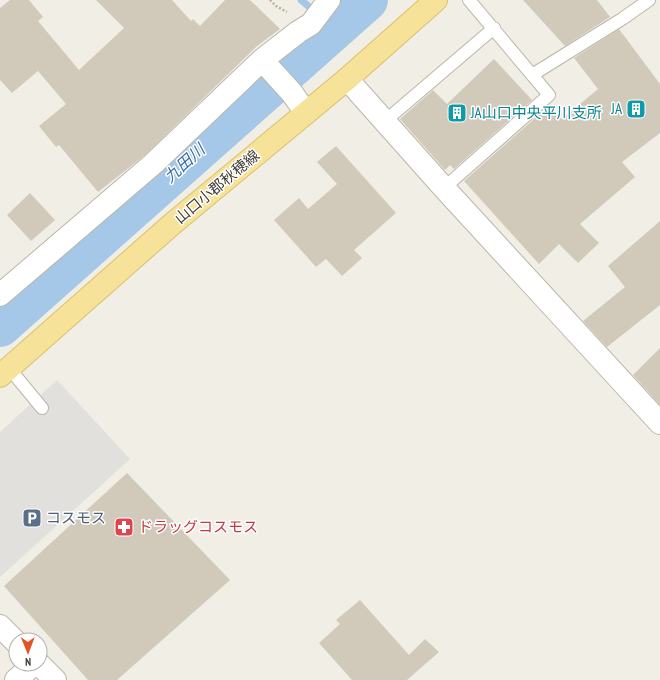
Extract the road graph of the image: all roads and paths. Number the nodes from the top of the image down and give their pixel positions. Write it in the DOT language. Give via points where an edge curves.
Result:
graph roads {
  1 [pos="436,0"];
  2 [pos="469,0"];
  3 [pos="649,0"];
  4 [pos="327,2"];
  5 [pos="494,28"];
  6 [pos="264,63"];
  7 [pos="532,75"];
  8 [pos="347,79"];
  9 [pos="306,113"];
  10 [pos="384,121"];
  11 [pos="444,188"];
  12 [pos="0,295"];
  13 [pos="4,372"];
  14 [pos="42,408"];
  15 [pos="660,423"];
  16 [pos="0,626"];
  17 [pos="8,634"];
  18 [pos="25,672"];
  19 [pos="47,672"];
  20 [pos="16,680"];
  21 [pos="55,680"];
  1 -- 8 [label="main road, 山口小郡秋穂線"];
  2 -- 5 [label="lane"];
  3 -- 7 [label="lane" via="622,20"];
  4 -- 6 [label="street" via="311,24 298,32"];
  5 -- 7 [label="lane"];
  5 -- 10 [label="lane"];
  6 -- 9 [label="street" via="292,93"];
  6 -- 12 [label="street" via="153,164"];
  7 -- 11 [label="lane" via="549,94"];
  8 -- 9 [label="main road, 山口小郡秋穂線"];
  8 -- 10 [label="street"];
  9 -- 13 [label="main road, 山口小郡秋穂線" via="171,225"];
  10 -- 11 [label="street"];
  11 -- 15 [label="street"];
  13 -- 14 [label="lane"];
  16 -- 17 [label="street"];
  18 -- 20 [label="street"];
  19 -- 21 [label="street"];
}
